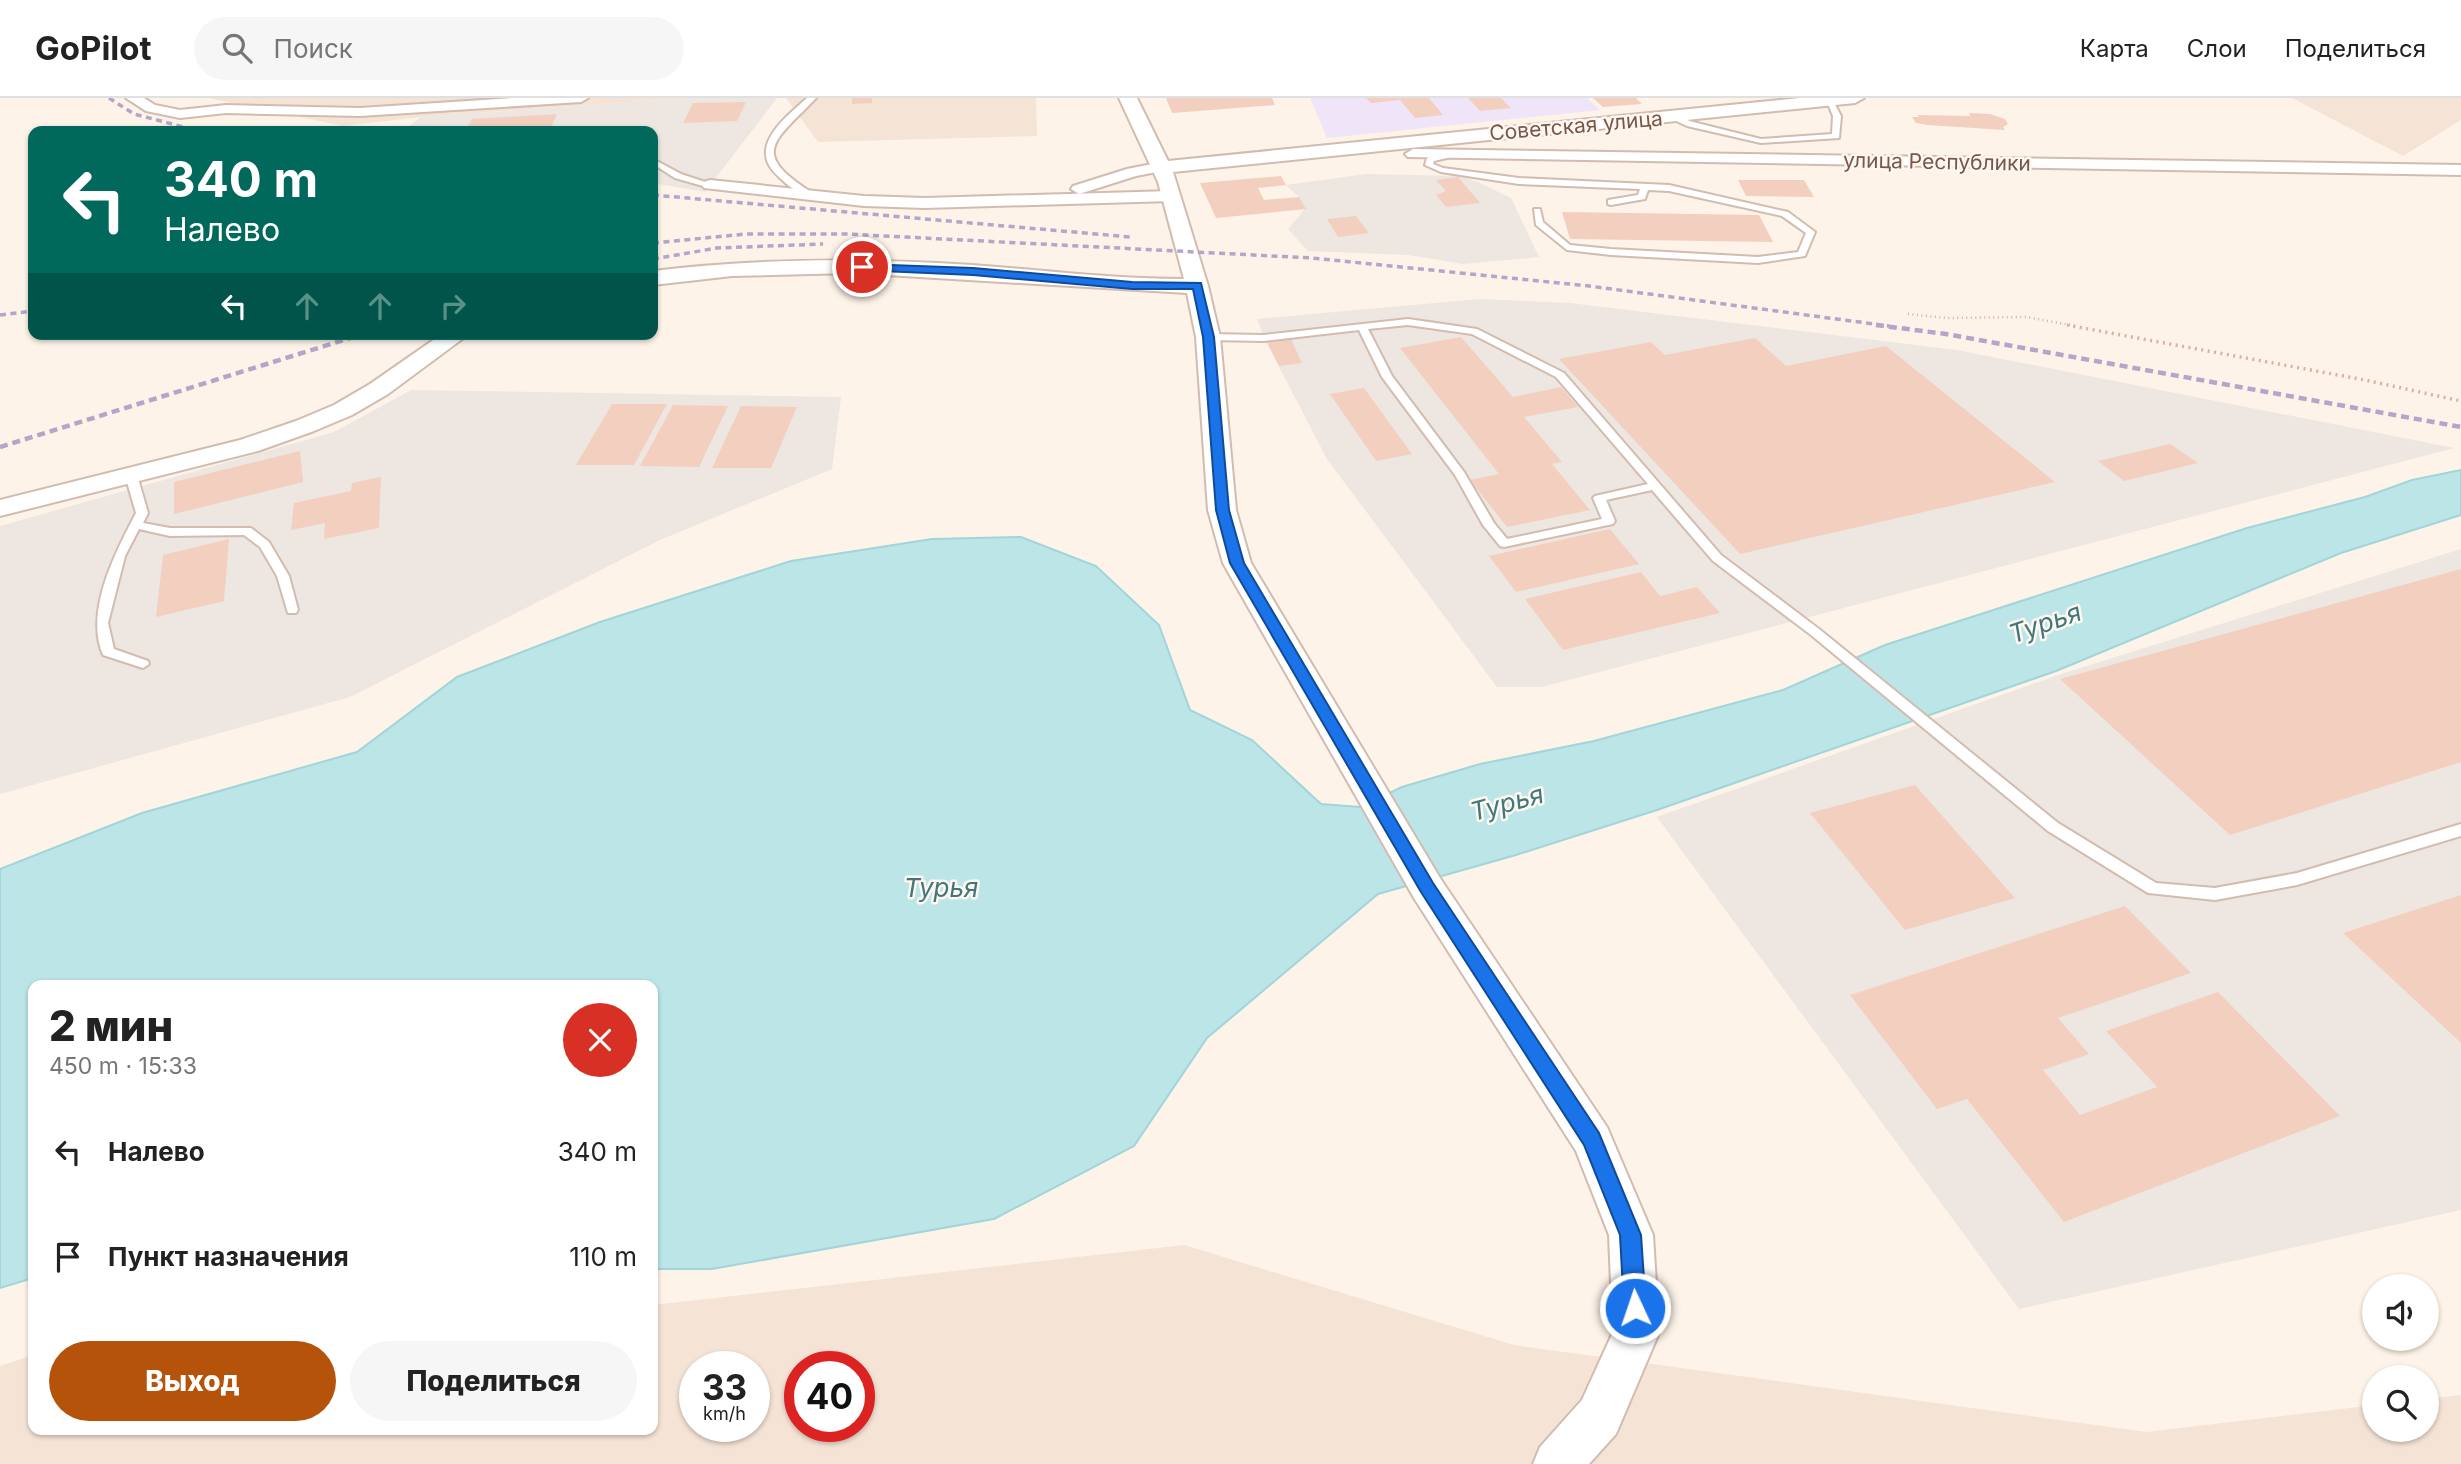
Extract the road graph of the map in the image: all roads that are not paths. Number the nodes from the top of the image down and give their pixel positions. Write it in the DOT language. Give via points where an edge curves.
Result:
graph roads {
  1 [pos="133,98"];
  2 [pos="581,98"];
  3 [pos="812,98"];
  4 [pos="1128,98"];
  5 [pos="1855,98"];
  6 [pos="1827,100"];
  7 [pos="363,105"];
  8 [pos="1672,117"];
  9 [pos="1464,136"];
  10 [pos="1413,154"];
  11 [pos="1448,155"];
  12 [pos="658,164"];
  13 [pos="2461,170"];
  14 [pos="1167,181"];
  15 [pos="710,185"];
  16 [pos="1645,186"];
  17 [pos="811,196"];
  18 [pos="1053,197"];
  19 [pos="1611,202"];
  20 [pos="1537,211"];
  21 [pos="658,278"];
  22 [pos="1197,285"];
  23 [pos="1362,327"];
  24 [pos="1208,337"];
  25 [pos="449,340"];
  26 [pos="131,475"];
  27 [pos="1655,486"];
  28 [pos="0,508"];
  29 [pos="136,525"];
  30 [pos="292,610"];
  31 [pos="143,664"];
  32 [pos="2461,830"];
  33 [pos="1557,1464"];
  1 -- 7 [label="street" via="151,108 180,114"];
  2 -- 7 [label="street"];
  3 -- 17 [label="lane" via="782,124 768,145 768,161 785,182"];
  4 -- 14 [label="street"];
  5 -- 6 [label="street, Советская улица"];
  6 -- 8 [label="street, Советская улица"];
  6 -- 8 [label="lane" via="1837,116 1836,136 1761,141"];
  8 -- 9 [label="street, Советская улица"];
  9 -- 10 [label="street, Советская улица"];
  9 -- 14 [label="street, Советская улица"];
  10 -- 11 [label="street, улица Республики"];
  10 -- 14 [label="street, Советская улица"];
  11 -- 13 [label="street, улица Республики"];
  11 -- 16 [label="lane" via="1430,160 1429,165 1519,181"];
  12 -- 15 [label="lane" via="677,176"];
  14 -- 18 [label="street"];
  14 -- 18 [label="street" via="1133,172"];
  14 -- 22 [label="street"];
  15 -- 17 [label="street"];
  16 -- 19 [label="lane" via="1642,197"];
  16 -- 20 [label="lane" via="1785,215 1811,232 1802,254 1758,260 1611,252 1567,247 1539,223"];
  17 -- 18 [label="street" via="925,203"];
  21 -- 22 [label="street" via="838,267 973,272 1132,286"];
  22 -- 24 [label="street"];
  23 -- 24 [label="lane" via="1264,338"];
  23 -- 27 [label="lane" via="1408,322 1474,331 1560,375"];
  23 -- 27 [label="lane" via="1387,377 1460,474 1504,543 1609,521 1599,498"];
  24 -- 33 [label="street" via="1222,510 1237,563 1427,887 1592,1140 1630,1235 1636,1333 1599,1418"];
  25 -- 26 [label="street" via="379,389 318,421 249,446"];
  26 -- 28 [label="street"];
  26 -- 29 [label="lane" via="142,513"];
  27 -- 32 [label="lane" via="1717,558 2053,827 2153,889 2215,894 2297,879"];
  29 -- 30 [label="lane" via="170,532 247,531 265,545 283,576"];
  29 -- 31 [label="lane" via="119,556 102,623 108,652"];
}
